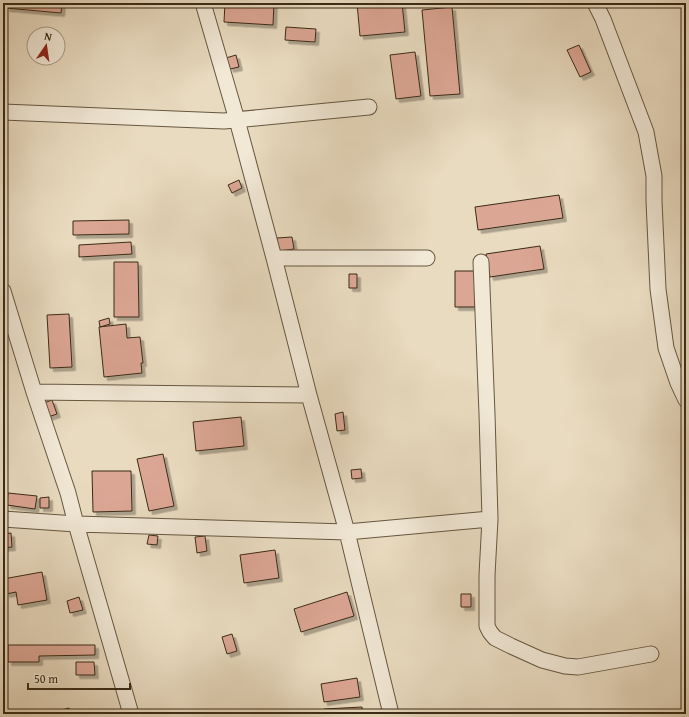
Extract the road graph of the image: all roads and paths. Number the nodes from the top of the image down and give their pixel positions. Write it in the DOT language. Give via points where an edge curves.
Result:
graph roads {
  1 [pos="203,3"];
  2 [pos="595,3"];
  3 [pos="369,107"];
  4 [pos="3,112"];
  5 [pos="236,120"];
  6 [pos="274,258"];
  7 [pos="427,258"];
  8 [pos="481,262"];
  9 [pos="3,291"];
  10 [pos="34,392"];
  11 [pos="309,395"];
  12 [pos="686,400"];
  13 [pos="490,518"];
  14 [pos="3,519"];
  15 [pos="76,524"];
  16 [pos="347,532"];
  17 [pos="651,654"];
  18 [pos="131,714"];
  19 [pos="391,714"];
  1 -- 5 [label="street"];
  2 -- 12 [label="street" via="646,132 654,176 658,289 666,348"];
  3 -- 5 [label="street"];
  4 -- 5 [label="street"];
  5 -- 6 [label="street"];
  6 -- 7 [label="street"];
  6 -- 11 [label="street"];
  8 -- 13 [label="street"];
  9 -- 10 [label="street"];
  10 -- 11 [label="street"];
  10 -- 15 [label="street"];
  11 -- 16 [label="street"];
  13 -- 16 [label="street"];
  13 -- 17 [label="street" via="487,626 495,638 542,660 565,666 578,667"];
  14 -- 15 [label="street"];
  15 -- 16 [label="street"];
  15 -- 18 [label="street"];
  16 -- 19 [label="street"];
}
